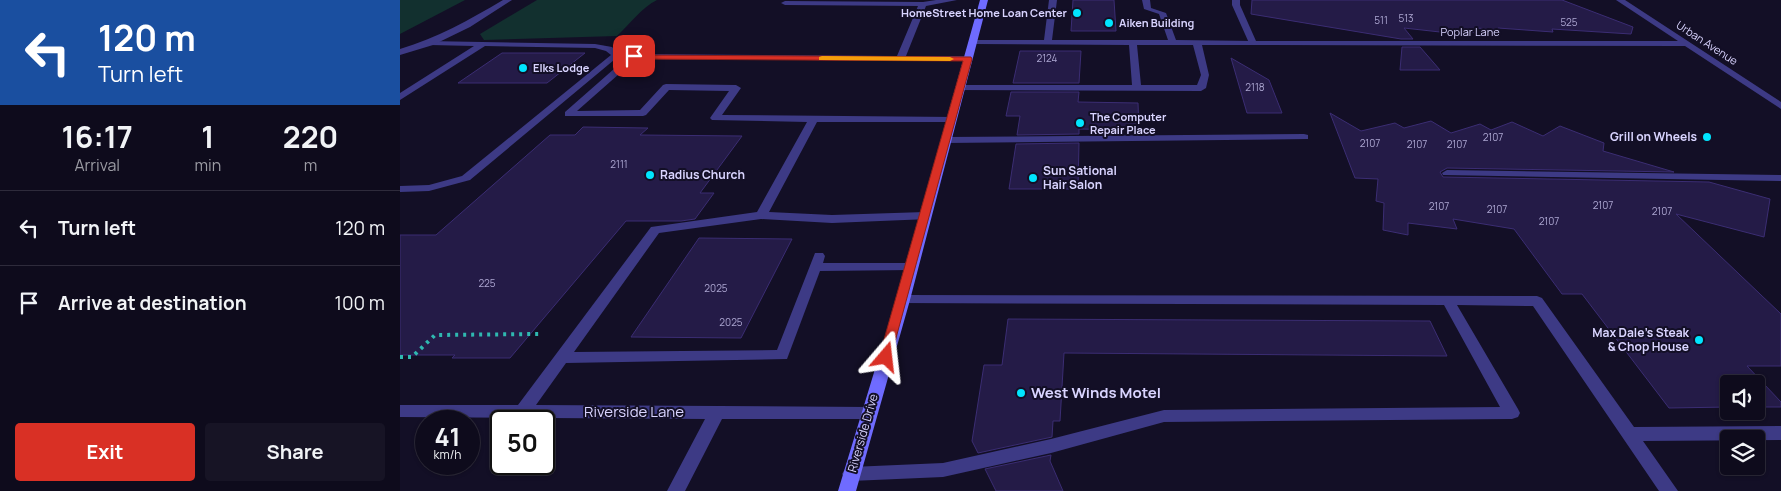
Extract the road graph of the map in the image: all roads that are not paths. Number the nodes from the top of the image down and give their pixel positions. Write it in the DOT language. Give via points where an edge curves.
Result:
graph roads {
  1 [pos="508,0"];
  2 [pos="954,0"];
  3 [pos="984,0"];
  4 [pos="1053,0"];
  5 [pos="1146,0"];
  6 [pos="1236,0"];
  7 [pos="1620,0"];
  8 [pos="785,3"];
  9 [pos="923,4"];
  10 [pos="973,42"];
  11 [pos="1048,42"];
  12 [pos="1133,42"];
  13 [pos="1173,42"];
  14 [pos="430,43"];
  15 [pos="1197,43"];
  16 [pos="1253,43"];
  17 [pos="483,44"];
  18 [pos="1688,44"];
  19 [pos="400,52"];
  20 [pos="900,59"];
  21 [pos="968,59"];
  22 [pos="960,88"];
  23 [pos="1137,88"];
  24 [pos="400,97"];
  25 [pos="1781,106"];
  26 [pos="814,119"];
  27 [pos="952,119"];
  28 [pos="1304,137"];
  29 [pos="946,140"];
  30 [pos="1447,174"];
  31 [pos="1781,178"];
  32 [pos="400,189"];
  33 [pos="760,215"];
  34 [pos="925,216"];
  35 [pos="912,266"];
  36 [pos="903,300"];
  37 [pos="1448,302"];
  38 [pos="563,358"];
  39 [pos="524,410"];
  40 [pos="400,411"];
  41 [pos="490,411"];
  42 [pos="555,411"];
  43 [pos="717,412"];
  44 [pos="869,413"];
  45 [pos="1781,433"];
  46 [pos="1629,434"];
  47 [pos="851,474"];
  48 [pos="676,491"];
  49 [pos="846,491"];
  50 [pos="1669,491"];
  1 -- 14 [label="street"];
  2 -- 9 [label="street"];
  3 -- 10 [label="main road, Riverside Drive"];
  4 -- 11 [label="street"];
  5 -- 13 [label="street" via="1148,9 1162,13"];
  6 -- 16 [label="street"];
  7 -- 18 [label="street, Urban Avenue"];
  8 -- 9 [label="street"];
  9 -- 20 [label="street"];
  10 -- 11 [label="street, Poplar Lane"];
  10 -- 21 [label="main road, Riverside Drive"];
  11 -- 12 [label="street, Poplar Lane"];
  12 -- 13 [label="street, Poplar Lane"];
  12 -- 23 [label="street"];
  13 -- 15 [label="street, Poplar Lane"];
  14 -- 17 [label="street"];
  14 -- 19 [label="street"];
  15 -- 16 [label="street, Poplar Lane"];
  15 -- 23 [label="street" via="1205,75 1201,88"];
  16 -- 18 [label="street, Poplar Lane"];
  17 -- 24 [label="street"];
  17 -- 32 [label="street" via="594,46 609,49 616,55 466,178 429,188"];
  18 -- 25 [label="street, Urban Avenue"];
  20 -- 21 [label="street"];
  20 -- 26 [label="street" via="634,56 568,114 644,113 666,87 736,88 715,118"];
  21 -- 22 [label="main road, Riverside Drive"];
  22 -- 23 [label="street"];
  22 -- 27 [label="main road, Riverside Drive"];
  26 -- 27 [label="street"];
  26 -- 33 [label="street"];
  27 -- 29 [label="main road, Riverside Drive"];
  28 -- 29 [label="street"];
  29 -- 34 [label="main road, Riverside Drive"];
  30 -- 31 [label="street"];
  33 -- 34 [label="street" via="832,219"];
  33 -- 38 [label="street" via="655,230"];
  34 -- 35 [label="main road, Riverside Drive"];
  35 -- 36 [label="main road, Riverside Drive"];
  35 -- 38 [label="street" via="818,262 782,355"];
  36 -- 37 [label="street"];
  36 -- 44 [label="main road, Riverside Drive"];
  37 -- 46 [label="street" via="1537,302"];
  37 -- 47 [label="street" via="1512,413 1164,416 1052,446 943,470"];
  38 -- 39 [label="street"];
  40 -- 41 [label="street, Riverside Lane"];
  42 -- 43 [label="street, Riverside Lane"];
  43 -- 44 [label="street, Riverside Lane"];
  43 -- 48 [label="street"];
  44 -- 47 [label="main road, Riverside Drive"];
  45 -- 46 [label="street"];
  46 -- 50 [label="street"];
  47 -- 49 [label="main road, Riverside Drive"];
}
